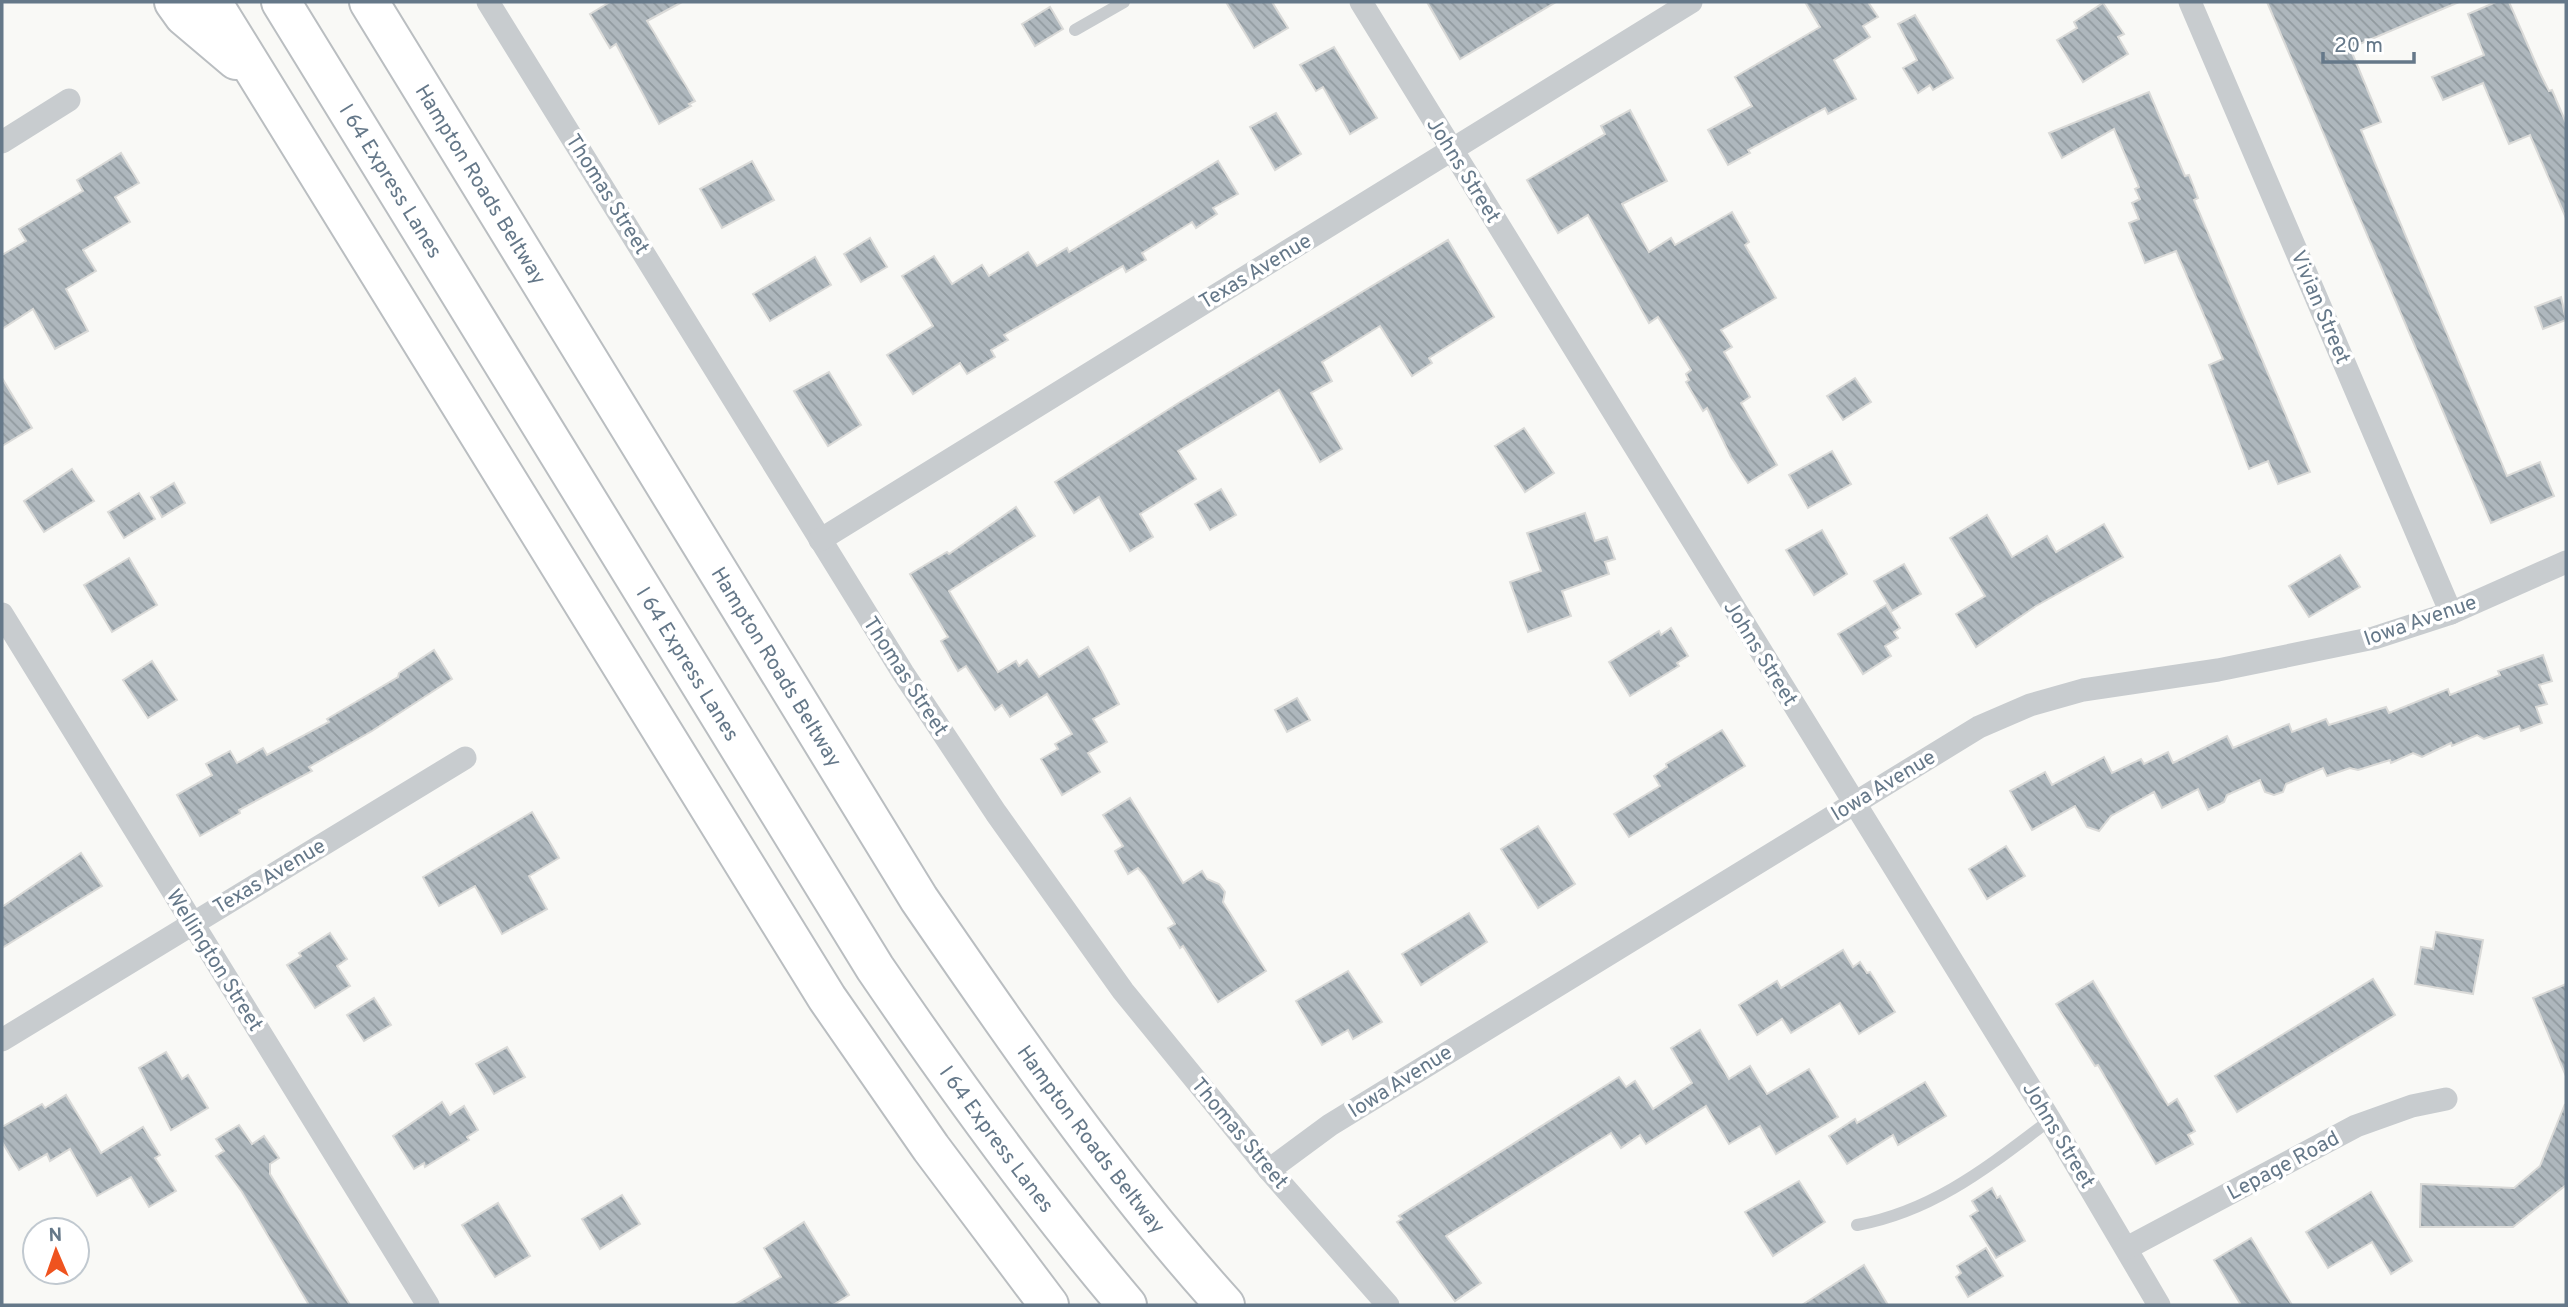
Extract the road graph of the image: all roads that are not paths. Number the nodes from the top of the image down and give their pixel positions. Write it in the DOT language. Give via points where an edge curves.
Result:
graph roads {
  1 [pos="174,2"];
  2 [pos="212,2"];
  3 [pos="281,2"];
  4 [pos="488,2"];
  5 [pos="1124,2"];
  6 [pos="1361,2"];
  7 [pos="1691,2"];
  8 [pos="2190,2"];
  9 [pos="375,8"];
  10 [pos="1075,30"];
  11 [pos="259,79"];
  12 [pos="69,100"];
  13 [pos="2,142"];
  14 [pos="1450,150"];
  15 [pos="820,540"];
  16 [pos="2566,562"];
  17 [pos="2451,613"];
  18 [pos="2,614"];
  19 [pos="464,758"];
  20 [pos="1853,803"];
  21 [pos="192,923"];
  22 [pos="2,1040"];
  23 [pos="2446,1099"];
  24 [pos="2050,1120"];
  25 [pos="1269,1170"];
  26 [pos="1857,1225"];
  27 [pos="2127,1248"];
  28 [pos="428,1305"];
  29 [pos="1049,1305"];
  30 [pos="1127,1305"];
  31 [pos="1225,1305"];
  32 [pos="1388,1305"];
  33 [pos="2159,1305"];
  1 -- 11 [label="highway" via="184,16"];
  2 -- 11 [label="highway"];
  3 -- 30 [label="highway, I 64 Express Lanes" via="875,968 967,1103"];
  4 -- 15 [label="street, Thomas Street"];
  5 -- 10 [label="lane"];
  6 -- 14 [label="street, Johns Street"];
  7 -- 14 [label="street, Texas Avenue"];
  8 -- 17 [label="street, Vivian Street"];
  9 -- 31 [label="highway, Hampton Roads Beltway" via="919,899 1016,1041 1119,1179"];
  11 -- 29 [label="highway" via="828,998 931,1148"];
  12 -- 13 [label="street"];
  14 -- 15 [label="street, Texas Avenue"];
  14 -- 20 [label="street, Johns Street"];
  15 -- 25 [label="street, Thomas Street" via="996,813 1123,991"];
  16 -- 17 [label="street, Iowa Avenue"];
  17 -- 20 [label="street, Iowa Avenue" via="2374,638 2218,670 2083,690 2030,705 1979,727"];
  18 -- 21 [label="street, Wellington Street"];
  19 -- 21 [label="street, Texas Avenue"];
  20 -- 24 [label="street, Johns Street"];
  20 -- 25 [label="street, Iowa Avenue" via="1330,1125"];
  21 -- 22 [label="street, Texas Avenue"];
  21 -- 28 [label="street, Wellington Street"];
  23 -- 27 [label="street, Lepage Road" via="2356,1126"];
  24 -- 26 [label="lane" via="1926,1205"];
  24 -- 27 [label="street, Johns Street"];
  25 -- 32 [label="street, Thomas Street"];
  27 -- 33 [label="street, Johns Street"];
}
